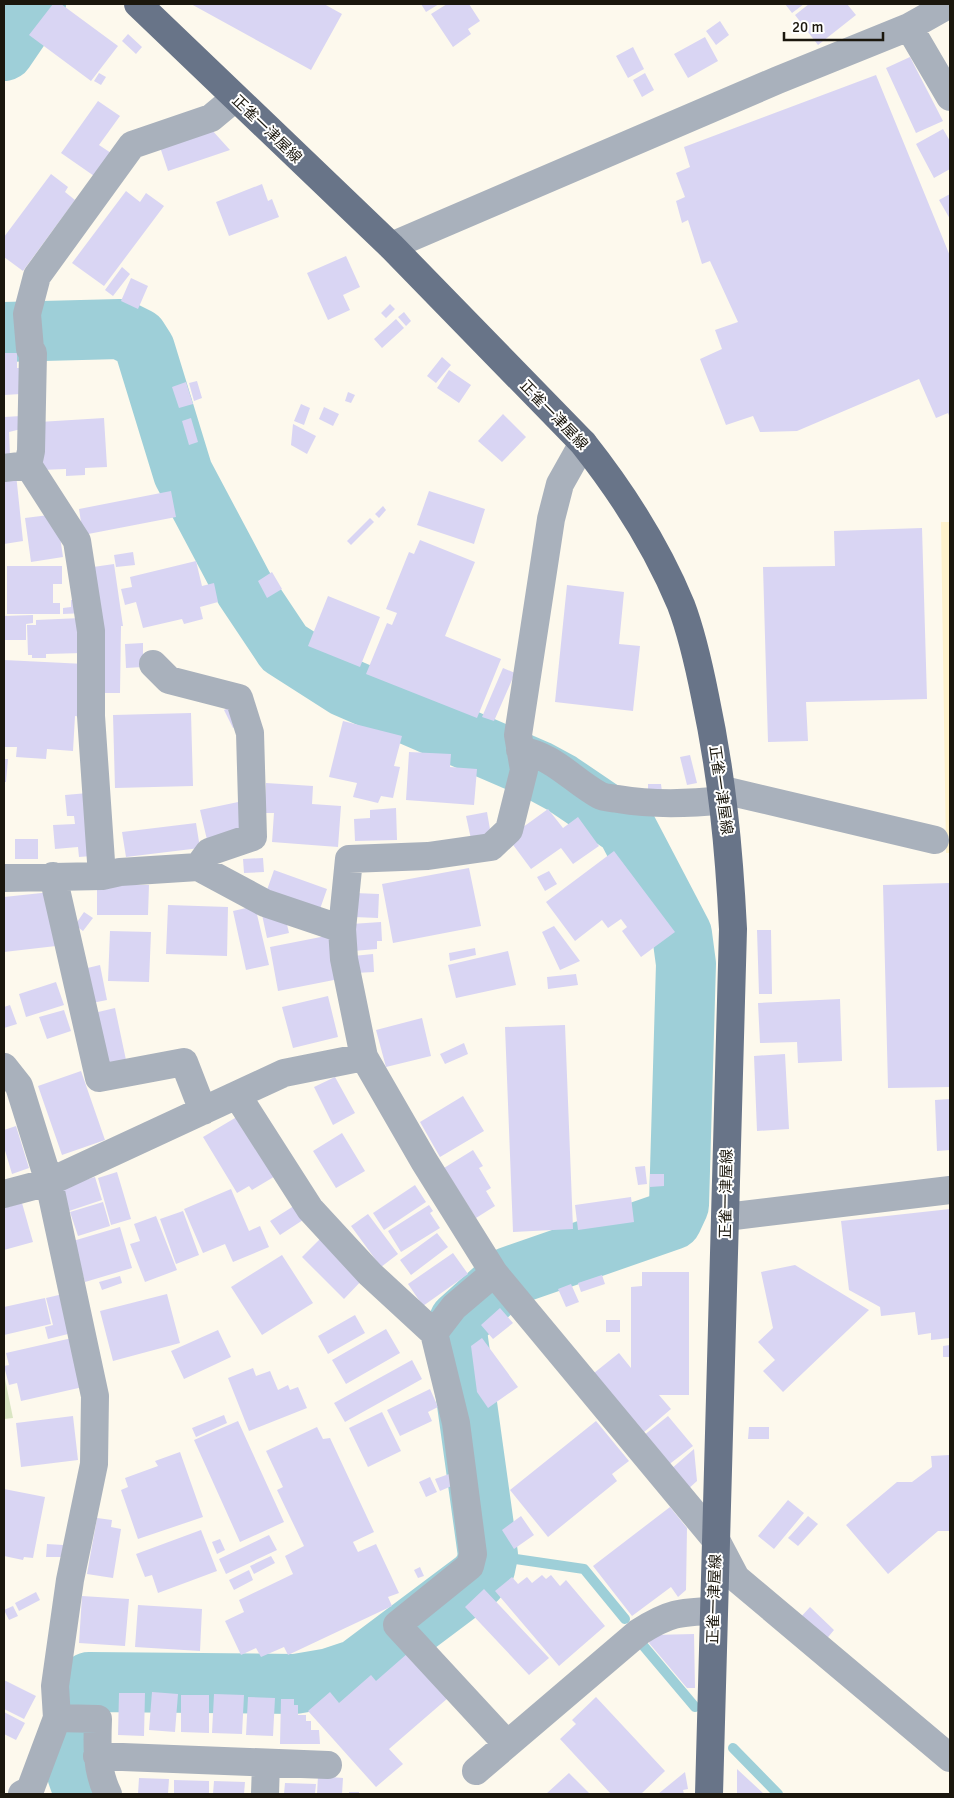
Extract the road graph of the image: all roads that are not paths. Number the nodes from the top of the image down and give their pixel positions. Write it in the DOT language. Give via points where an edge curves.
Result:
graph roads {
  1 [pos="138,4"];
  2 [pos="950,4"];
  3 [pos="910,27"];
  4 [pos="235,98"];
  5 [pos="950,98"];
  6 [pos="390,246"];
  7 [pos="583,443"];
  8 [pos="16,466"];
  9 [pos="153,664"];
  10 [pos="522,758"];
  11 [pos="723,795"];
  12 [pos="935,840"];
  13 [pos="198,867"];
  14 [pos="53,876"];
  15 [pos="102,876"];
  16 [pos="4,878"];
  17 [pos="342,929"];
  18 [pos="364,1057"];
  19 [pos="4,1067"];
  20 [pos="237,1095"];
  21 [pos="203,1110"];
  22 [pos="49,1182"];
  23 [pos="950,1190"];
  24 [pos="4,1194"];
  25 [pos="726,1217"];
  26 [pos="500,1279"];
  27 [pos="434,1332"];
  28 [pos="716,1540"];
  29 [pos="714,1610"];
  30 [pos="70,1718"];
  31 [pos="508,1744"];
  32 [pos="97,1756"];
  33 [pos="950,1758"];
  34 [pos="266,1763"];
  35 [pos="328,1765"];
  36 [pos="476,1771"];
  37 [pos="4,1780"];
  38 [pos="14,1794"];
  39 [pos="22,1794"];
  40 [pos="108,1794"];
  41 [pos="265,1794"];
  42 [pos="709,1794"];
  1 -- 4 [label="main road, 正雀一津屋線"];
  2 -- 3 [label="street"];
  3 -- 5 [label="street"];
  3 -- 6 [label="street"];
  4 -- 6 [label="main road, 正雀一津屋線"];
  4 -- 8 [label="street" via="212,118 132,145 37,276 27,314 33,353 31,451"];
  6 -- 7 [label="main road, 正雀一津屋線"];
  7 -- 10 [label="street" via="560,484 551,520 518,735"];
  7 -- 11 [label="main road, 正雀一津屋線" via="633,515 681,605 697,658"];
  8 -- 15 [label="street" via="77,541 91,631 91,716"];
  9 -- 13 [label="street" via="169,680 238,698 250,733 253,837 209,852"];
  10 -- 11 [label="street" via="531,752 564,769 600,796 641,803 689,804"];
  10 -- 17 [label="street" via="509,830 491,847 428,856 349,859"];
  11 -- 12 [label="street"];
  11 -- 25 [label="main road, 正雀一津屋線" via="733,929"];
  13 -- 15 [label="street"];
  13 -- 17 [label="street" via="265,903"];
  14 -- 15 [label="street"];
  14 -- 16 [label="street"];
  14 -- 21 [label="street" via="99,1078 184,1062"];
  17 -- 18 [label="street" via="344,959"];
  18 -- 20 [label="street" via="284,1073"];
  18 -- 26 [label="street" via="424,1161"];
  19 -- 22 [label="street" via="19,1086"];
  20 -- 21 [label="street"];
  20 -- 27 [label="street" via="310,1209 370,1274"];
  21 -- 22 [label="street"];
  22 -- 24 [label="street"];
  22 -- 30 [label="street" via="94,1396 94,1464 70,1580 55,1686"];
  23 -- 25 [label="street"];
  25 -- 28 [label="main road, 正雀一津屋線"];
  26 -- 27 [label="street" via="454,1307"];
  26 -- 28 [label="street"];
  27 -- 31 [label="street" via="456,1423 473,1554 470,1566 397,1625"];
  28 -- 29 [label="main road, 正雀一津屋線"];
  28 -- 33 [label="street" via="736,1578"];
  29 -- 31 [label="street" via="663,1617 639,1632"];
  29 -- 42 [label="main road, 正雀一津屋線"];
  30 -- 32 [label="street" via="98,1719"];
  30 -- 39 [label="street" via="30,1790"];
  31 -- 36 [label="street"];
  32 -- 34 [label="street"];
  32 -- 40 [label="street"];
  34 -- 35 [label="street"];
  34 -- 41 [label="street"];
  37 -- 38 [label="street"];
}
